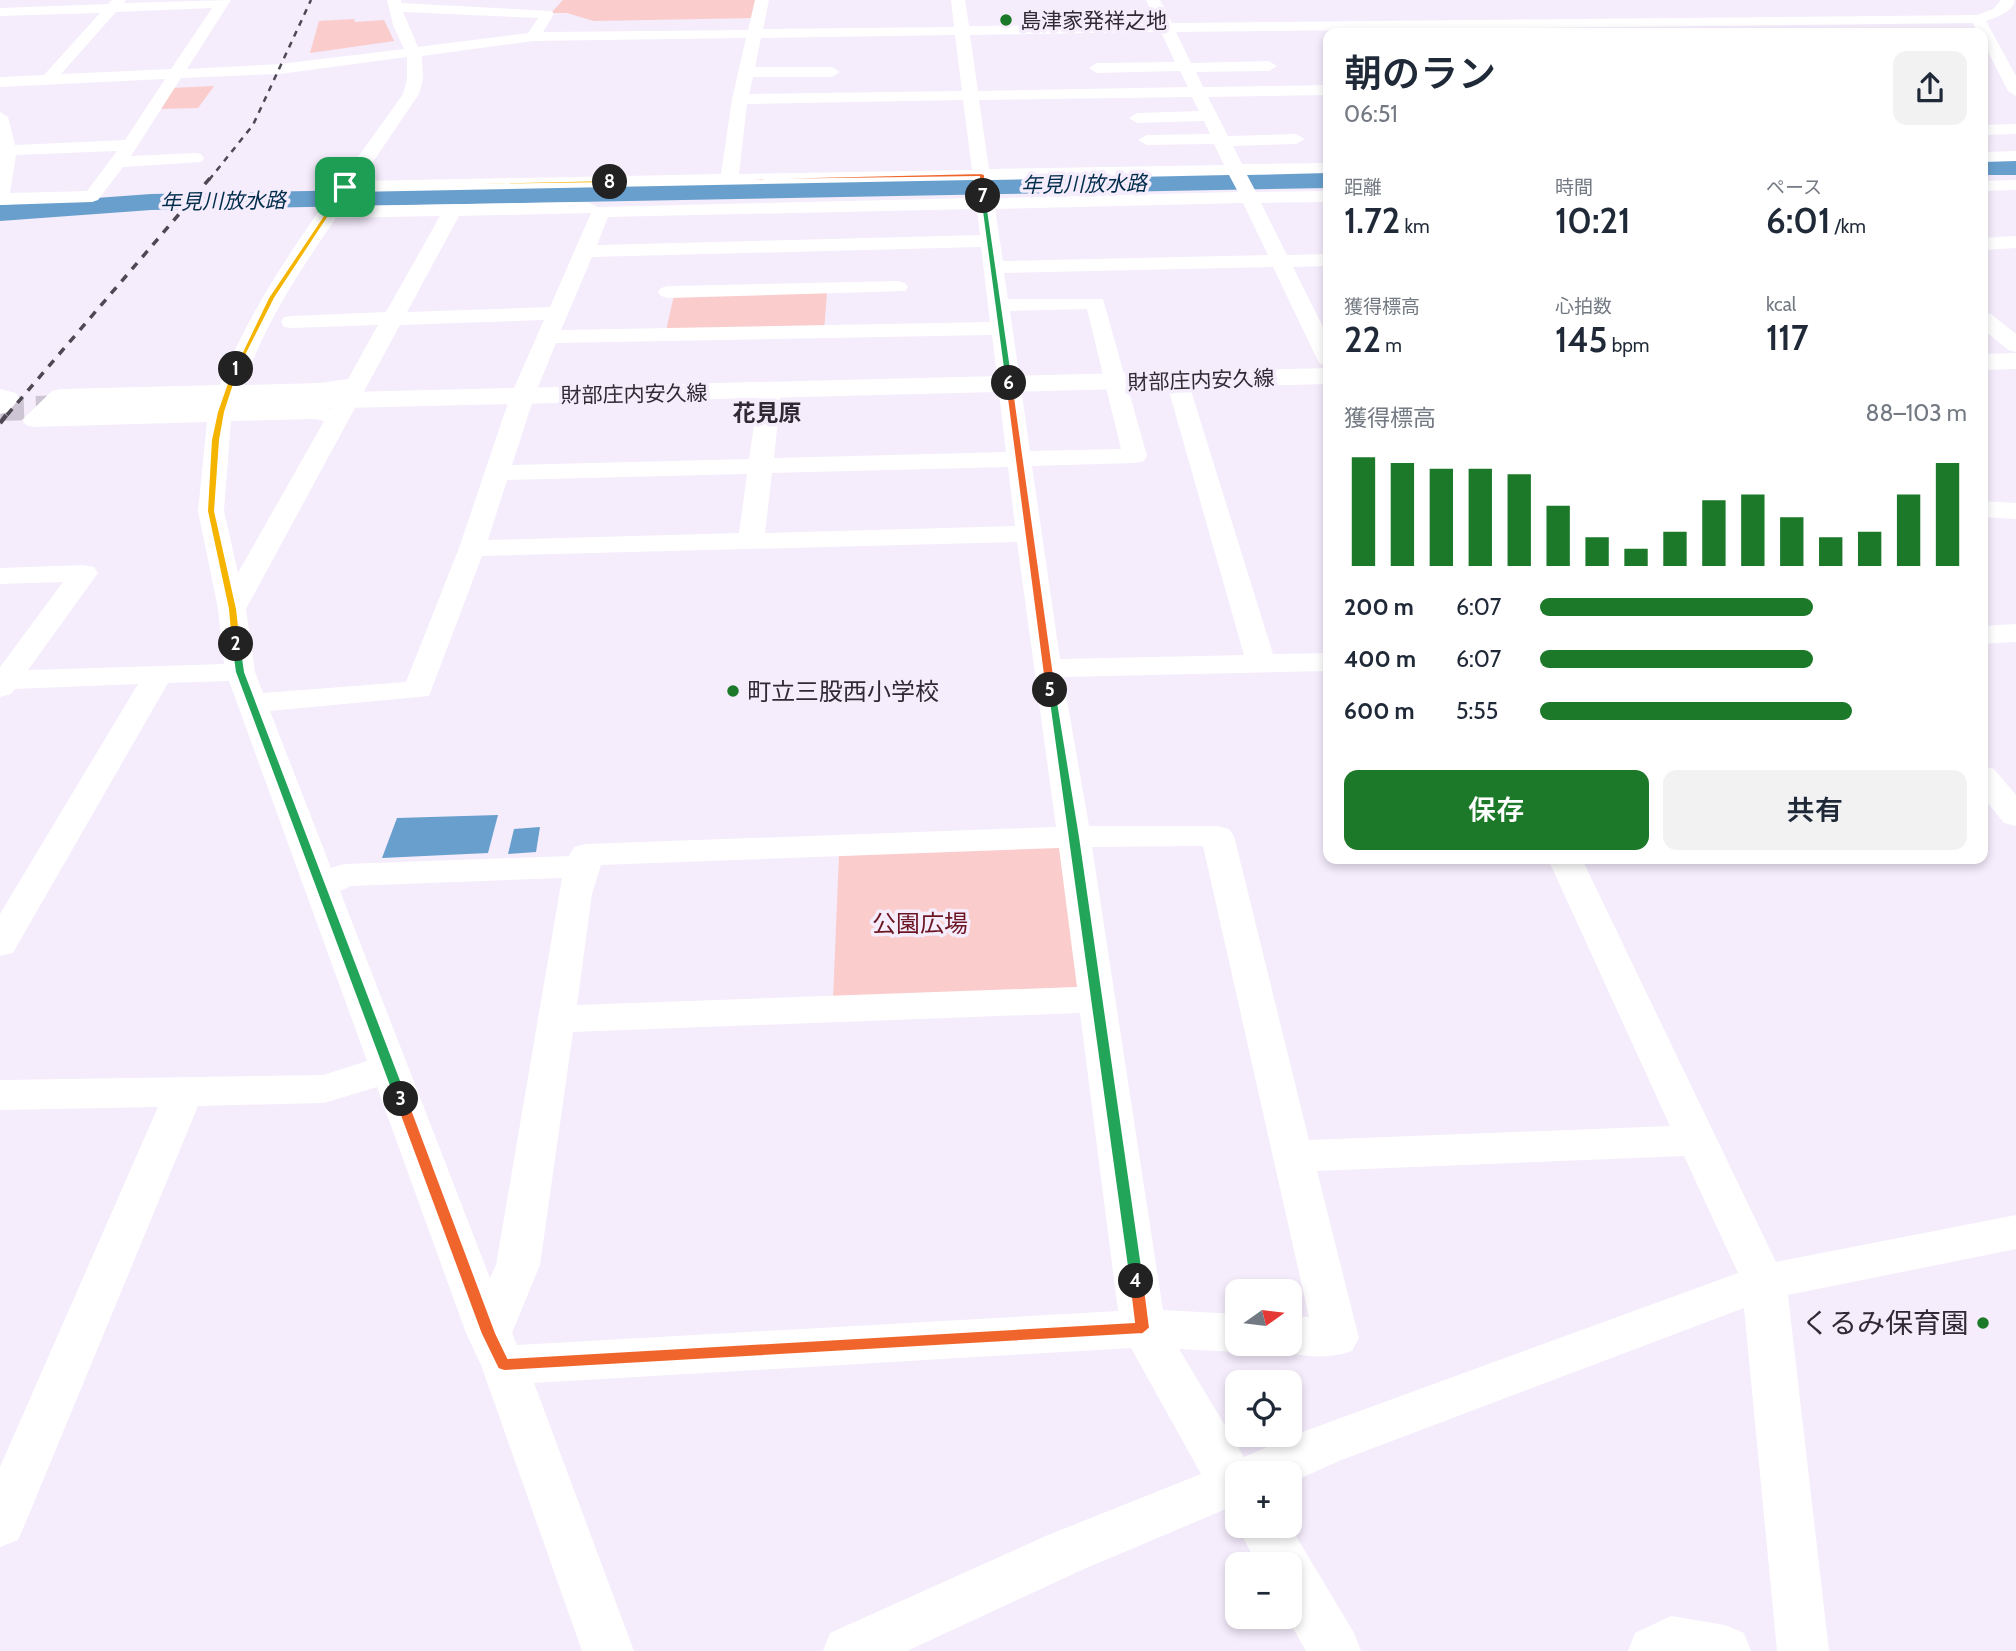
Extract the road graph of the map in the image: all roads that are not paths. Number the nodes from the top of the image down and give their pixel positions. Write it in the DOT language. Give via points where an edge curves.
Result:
graph roads {
  1 [pos="958,0"];
  2 [pos="1153,0"];
  3 [pos="2008,0"];
  4 [pos="223,2"];
  5 [pos="394,3"];
  6 [pos="116,4"];
  7 [pos="1930,4"];
  8 [pos="1613,7"];
  9 [pos="1774,7"];
  10 [pos="1367,8"];
  11 [pos="1465,8"];
  12 [pos="765,9"];
  13 [pos="0,12"];
  14 [pos="897,19"];
  15 [pos="1978,19"];
  16 [pos="1795,20"];
  17 [pos="1850,20"];
  18 [pos="1631,21"];
  19 [pos="1751,21"];
  20 [pos="962,24"];
  21 [pos="2003,27"];
  22 [pos="1383,28"];
  23 [pos="1484,28"];
  24 [pos="1503,28"];
  25 [pos="1638,28"];
  26 [pos="1762,28"];
  27 [pos="1862,28"];
  28 [pos="1982,28"];
  29 [pos="1167,29"];
  30 [pos="1323,29"];
  31 [pos="754,34"];
  32 [pos="533,37"];
  33 [pos="1988,41"];
  34 [pos="415,53"];
  35 [pos="1269,66"];
  36 [pos="1185,67"];
  37 [pos="1097,68"];
  38 [pos="746,72"];
  39 [pos="832,72"];
  40 [pos="176,74"];
  41 [pos="48,80"];
  42 [pos="0,82"];
  43 [pos="2007,82"];
  44 [pos="1323,90"];
  45 [pos="1197,93"];
  46 [pos="971,96"];
  47 [pos="740,99"];
  48 [pos="1208,116"];
  49 [pos="0,117"];
  50 [pos="1137,118"];
  51 [pos="2016,129"];
  52 [pos="1988,130"];
  53 [pos="1296,139"];
  54 [pos="1220,140"];
  55 [pos="1147,141"];
  56 [pos="130,145"];
  57 [pos="5,151"];
  58 [pos="2016,156"];
  59 [pos="1988,157"];
  60 [pos="195,158"];
  61 [pos="117,162"];
  62 [pos="1323,168"];
  63 [pos="1234,170"];
  64 [pos="729,179"];
  65 [pos="2016,185"];
  66 [pos="1988,186"];
  67 [pos="345,187"];
  68 [pos="1988,187"];
  69 [pos="983,189"];
  70 [pos="1246,194"];
  71 [pos="1323,196"];
  72 [pos="0,197"];
  73 [pos="2016,202"];
  74 [pos="588,208"];
  75 [pos="331,210"];
  76 [pos="453,210"];
  77 [pos="989,241"];
  78 [pos="2016,242"];
  79 [pos="896,243"];
  80 [pos="1988,244"];
  81 [pos="676,248"];
  82 [pos="584,251"];
  83 [pos="1323,260"];
  84 [pos="1279,261"];
  85 [pos="993,267"];
  86 [pos="898,287"];
  87 [pos="668,292"];
  88 [pos="998,305"];
  89 [pos="557,313"];
  90 [pos="395,318"];
  91 [pos="292,322"];
  92 [pos="1988,323"];
  93 [pos="1002,328"];
  94 [pos="900,330"];
  95 [pos="658,335"];
  96 [pos="547,337"];
  97 [pos="2016,345"];
  98 [pos="1323,349"];
  99 [pos="2016,361"];
  100 [pos="1988,362"];
  101 [pos="1323,376"];
  102 [pos="1178,381"];
  103 [pos="1118,382"];
  104 [pos="1009,385"];
  105 [pos="770,391"];
  106 [pos="0,396"];
  107 [pos="522,397"];
  108 [pos="349,400"];
  109 [pos="0,407"];
  110 [pos="65,407"];
  111 [pos="1020,459"];
  112 [pos="760,466"];
  113 [pos="496,473"];
  114 [pos="1988,509"];
  115 [pos="2016,511"];
  116 [pos="1030,534"];
  117 [pos="751,541"];
  118 [pos="472,548"];
  119 [pos="0,576"];
  120 [pos="233,609"];
  121 [pos="2016,633"];
  122 [pos="1988,635"];
  123 [pos="1323,662"];
  124 [pos="1261,663"];
  125 [pos="1047,667"];
  126 [pos="158,675"];
  127 [pos="3,684"];
  128 [pos="245,688"];
  129 [pos="1988,782"];
  130 [pos="2016,816"];
  131 [pos="1074,837"];
  132 [pos="1567,864"];
  133 [pos="584,866"];
  134 [pos="321,887"];
  135 [pos="0,944"];
  136 [pos="1097,999"];
  137 [pos="556,1019"];
  138 [pos="390,1068"];
  139 [pos="185,1090"];
  140 [pos="0,1095"];
  141 [pos="1697,1140"];
  142 [pos="1294,1156"];
  143 [pos="2016,1232"];
  144 [pos="1764,1282"];
  145 [pos="1143,1328"];
  146 [pos="1225,1332"];
  147 [pos="1302,1336"];
  148 [pos="496,1349"];
  149 [pos="1227,1461"];
  150 [pos="1289,1461"];
  151 [pos="1225,1489"];
  152 [pos="0,1524"];
  153 [pos="1302,1594"];
  154 [pos="608,1651"];
  155 [pos="849,1651"];
  156 [pos="1335,1651"];
  157 [pos="1654,1651"];
  158 [pos="1725,1651"];
  159 [pos="1803,1651"];
  1 -- 20 [label="street"];
  2 -- 29 [label="street"];
  3 -- 15 [label="street" via="2005,9"];
  4 -- 6 [label="street"];
  4 -- 40 [label="street"];
  5 -- 32 [label="street" via="547,14"];
  5 -- 34 [label="street"];
  6 -- 13 [label="street"];
  6 -- 41 [label="street"];
  7 -- 15 [label="street"];
  8 -- 18 [label="street"];
  9 -- 16 [label="street"];
  10 -- 22 [label="street"];
  11 -- 23 [label="street"];
  12 -- 31 [label="street"];
  14 -- 20 [label="street"];
  15 -- 17 [label="street"];
  15 -- 21 [label="street"];
  15 -- 28 [label="street"];
  16 -- 17 [label="street"];
  16 -- 19 [label="street"];
  17 -- 27 [label="street"];
  18 -- 19 [label="street"];
  18 -- 24 [label="street"];
  18 -- 25 [label="street"];
  19 -- 26 [label="street"];
  20 -- 29 [label="street"];
  20 -- 31 [label="street"];
  20 -- 46 [label="street"];
  29 -- 30 [label="street"];
  29 -- 36 [label="street" via="1182,48"];
  31 -- 32 [label="street"];
  31 -- 38 [label="street"];
  32 -- 34 [label="street"];
  33 -- 43 [label="street"];
  34 -- 40 [label="street" via="279,69"];
  34 -- 67 [label="street" via="416,80 411,94"];
  35 -- 36 [label="street"];
  36 -- 37 [label="street"];
  36 -- 45 [label="street"];
  38 -- 39 [label="street"];
  38 -- 47 [label="street"];
  40 -- 41 [label="street"];
  40 -- 56 [label="street"];
  41 -- 42 [label="street"];
  44 -- 45 [label="street"];
  45 -- 46 [label="street"];
  45 -- 48 [label="street"];
  46 -- 47 [label="street"];
  46 -- 69 [label="street"];
  47 -- 64 [label="street"];
  48 -- 50 [label="street"];
  48 -- 54 [label="street"];
  49 -- 57 [label="street"];
  51 -- 52 [label="street"];
  53 -- 54 [label="street"];
  54 -- 55 [label="street"];
  54 -- 63 [label="street"];
  56 -- 57 [label="street"];
  56 -- 61 [label="street"];
  57 -- 72 [label="street" via="8,170"];
  58 -- 59 [label="street"];
  60 -- 61 [label="street"];
  61 -- 72 [label="street" via="92,196"];
  62 -- 63 [label="street"];
  63 -- 69 [label="street"];
  63 -- 70 [label="street"];
  64 -- 67 [label="street"];
  64 -- 69 [label="street"];
  65 -- 66 [label="street"];
  67 -- 75 [label="street"];
  68 -- 73 [label="street"];
  69 -- 70 [label="street"];
  69 -- 77 [label="street"];
  69 -- 82 [label="street" via="601,212"];
  70 -- 71 [label="street"];
  70 -- 84 [label="street"];
  74 -- 76 [label="street"];
  75 -- 76 [label="street"];
  75 -- 120 [label="street" via="271,298 244,348 221,412 211,511"];
  76 -- 90 [label="street"];
  77 -- 79 [label="street"];
  77 -- 85 [label="street"];
  78 -- 80 [label="street"];
  79 -- 81 [label="street"];
  79 -- 86 [label="street"];
  81 -- 82 [label="street"];
  81 -- 87 [label="street"];
  82 -- 89 [label="street"];
  83 -- 84 [label="street"];
  84 -- 85 [label="street"];
  84 -- 98 [label="street"];
  85 -- 88 [label="street"];
  86 -- 87 [label="street"];
  86 -- 94 [label="street"];
  87 -- 95 [label="street"];
  88 -- 93 [label="street"];
  88 -- 103 [label="street" via="1096,303"];
  89 -- 90 [label="street"];
  89 -- 96 [label="street"];
  90 -- 91 [label="street"];
  90 -- 108 [label="street"];
  92 -- 97 [label="street"];
  93 -- 94 [label="street"];
  93 -- 104 [label="street"];
  94 -- 95 [label="street"];
  95 -- 96 [label="street"];
  96 -- 107 [label="street"];
  99 -- 100 [label="main road"];
  101 -- 102 [label="main road, 財部庄内安久線"];
  102 -- 103 [label="main road, 財部庄内安久線"];
  102 -- 124 [label="street"];
  103 -- 104 [label="main road, 財部庄内安久線"];
  103 -- 111 [label="street" via="1135,456"];
  104 -- 105 [label="main road, 財部庄内安久線"];
  104 -- 111 [label="street"];
  105 -- 107 [label="main road, 財部庄内安久線"];
  105 -- 112 [label="street"];
  106 -- 109 [label="street" via="8,398"];
  107 -- 108 [label="main road, 財部庄内安久線"];
  107 -- 113 [label="street"];
  108 -- 108 [label="street" via="320,390 60,396 34,420 317,412"];
  108 -- 110 [label="main road, 財部庄内安久線"];
  108 -- 120 [label="street"];
  111 -- 112 [label="street"];
  111 -- 116 [label="street"];
  112 -- 113 [label="street"];
  112 -- 117 [label="street"];
  113 -- 118 [label="street"];
  114 -- 115 [label="street"];
  116 -- 117 [label="street"];
  116 -- 125 [label="street"];
  117 -- 118 [label="street"];
  118 -- 128 [label="street" via="418,690"];
  119 -- 127 [label="street" via="85,573"];
  120 -- 128 [label="street"];
  121 -- 122 [label="street"];
  123 -- 124 [label="street"];
  124 -- 125 [label="street"];
  125 -- 131 [label="street"];
  126 -- 127 [label="street"];
  126 -- 128 [label="street"];
  126 -- 135 [label="street"];
  128 -- 134 [label="street"];
  129 -- 130 [label="street"];
  131 -- 133 [label="street" via="586,855"];
  131 -- 136 [label="street"];
  131 -- 142 [label="street" via="1217,836"];
  132 -- 141 [label="street"];
  133 -- 134 [label="street" via="344,875"];
  133 -- 137 [label="street" via="575,894"];
  134 -- 138 [label="street"];
  136 -- 137 [label="street"];
  136 -- 145 [label="street"];
  137 -- 148 [label="street" via="518,1265"];
  138 -- 139 [label="street" via="324,1089"];
  138 -- 148 [label="street"];
  139 -- 140 [label="street"];
  139 -- 152 [label="street"];
  141 -- 142 [label="street"];
  141 -- 144 [label="street"];
  142 -- 147 [label="street" via="1336,1338"];
  143 -- 144 [label="street"];
  144 -- 150 [label="street"];
  144 -- 159 [label="street"];
  145 -- 146 [label="street"];
  145 -- 148 [label="street"];
  145 -- 149 [label="street"];
  148 -- 154 [label="street"];
  151 -- 155 [label="street" via="1066,1552"];
  153 -- 156 [label="street"];
  157 -- 158 [label="street" via="1671,1642"];
}
